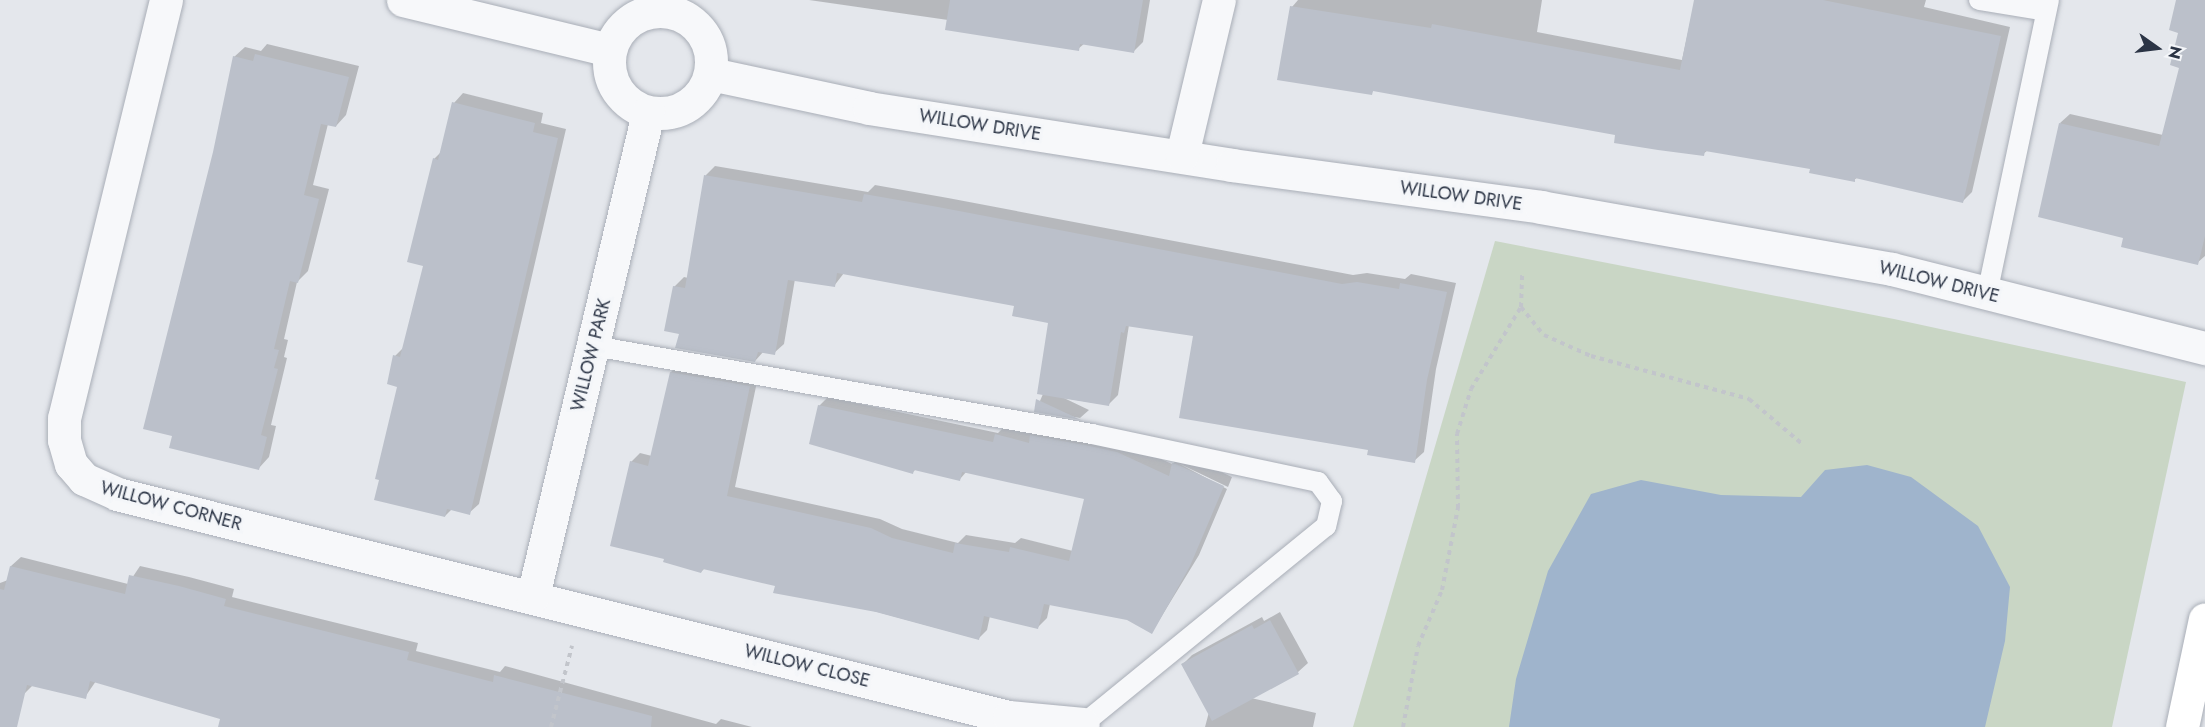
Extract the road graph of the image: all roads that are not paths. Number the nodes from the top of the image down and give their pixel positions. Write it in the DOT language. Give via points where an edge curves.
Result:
graph roads {
  1 [pos="166,0"];
  2 [pos="403,0"];
  3 [pos="1219,0"];
  4 [pos="1979,0"];
  5 [pos="673,6"];
  6 [pos="2047,6"];
  7 [pos="610,50"];
  8 [pos="711,74"];
  9 [pos="648,113"];
  10 [pos="1182,155"];
  11 [pos="1987,294"];
  12 [pos="594,346"];
  13 [pos="2205,348"];
  14 [pos="533,596"];
  15 [pos="2205,619"];
  16 [pos="1083,724"];
  17 [pos="2182,727"];
  1 -- 14 [label="street, WILLOW CORNER" via="69,395 64,440 71,464 97,488 117,494"];
  2 -- 7 [label="street"];
  3 -- 10 [label="street"];
  4 -- 6 [label="lane"];
  5 -- 7 [label="street" via="632,19 619,31"];
  5 -- 8 [label="street" via="697,25 707,40"];
  6 -- 11 [label="lane"];
  7 -- 9 [label="street" via="612,81 620,96"];
  8 -- 9 [label="street" via="705,89 681,110"];
  8 -- 10 [label="street, WILLOW DRIVE" via="869,108"];
  9 -- 12 [label="street, WILLOW PARK"];
  10 -- 11 [label="street, WILLOW DRIVE" via="1541,207 1892,269"];
  11 -- 13 [label="street, WILLOW DRIVE"];
  12 -- 14 [label="street, WILLOW PARK"];
  12 -- 16 [label="lane" via="1092,434 1318,482 1332,501 1326,526"];
  14 -- 16 [label="street, WILLOW CLOSE" via="1009,717"];
  15 -- 17 [label="street"];
}
